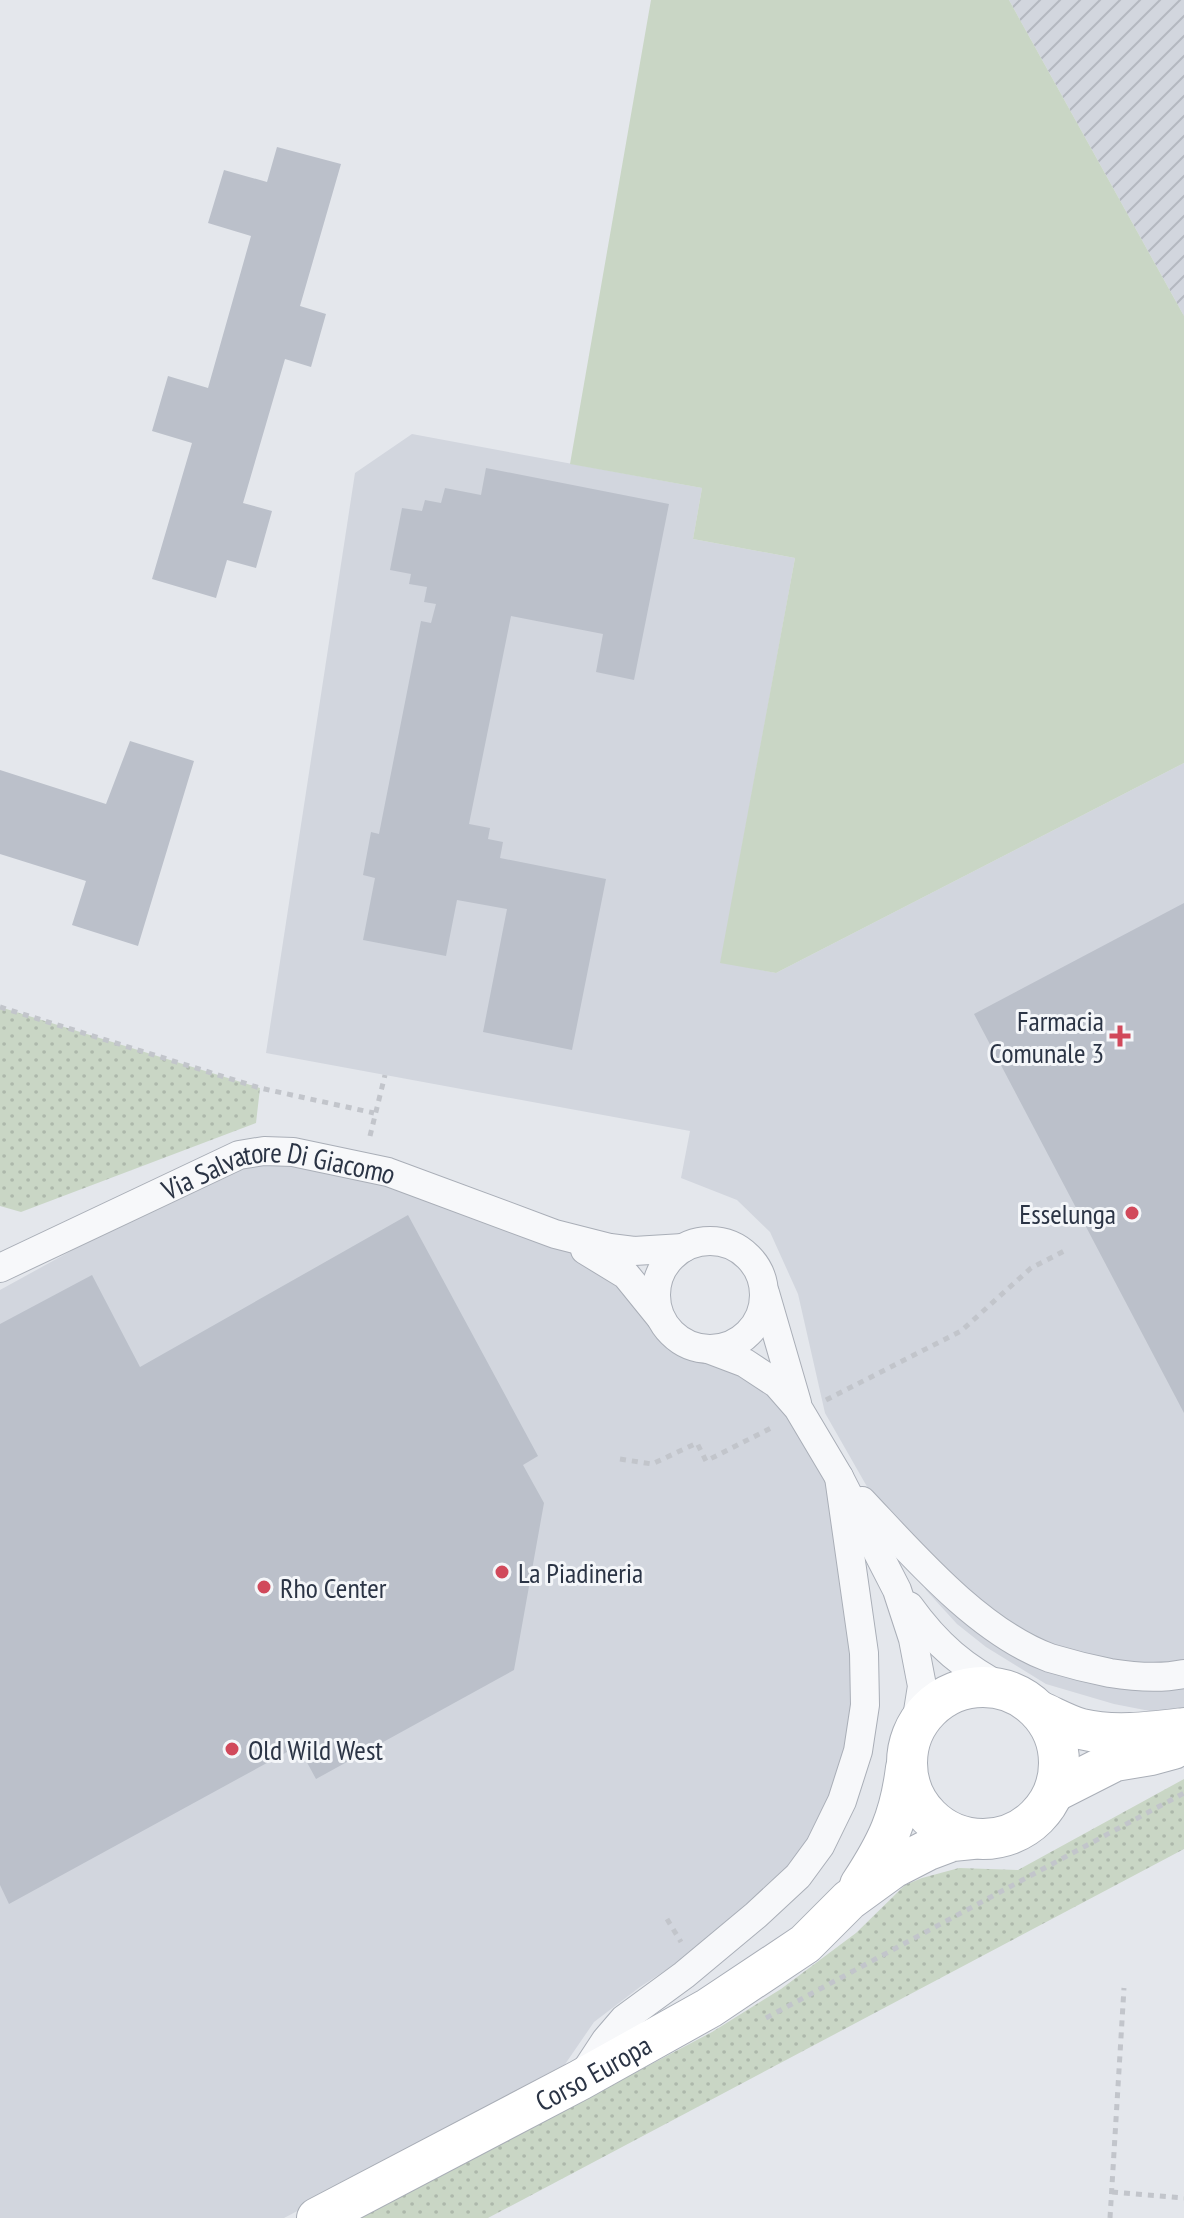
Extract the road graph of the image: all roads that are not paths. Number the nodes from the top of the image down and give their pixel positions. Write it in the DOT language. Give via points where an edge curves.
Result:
graph roads {
  1 [pos="564,1237"];
  2 [pos="683,1248"];
  3 [pos="0,1268"];
  4 [pos="761,1278"];
  5 [pos="661,1319"];
  6 [pos="708,1349"];
  7 [pos="800,1410"];
  8 [pos="839,1477"];
  9 [pos="897,1590"];
  10 [pos="1184,1674"];
  11 [pos="1023,1701"];
  12 [pos="1184,1728"];
  13 [pos="1184,1745"];
  14 [pos="911,1747"];
  15 [pos="1054,1792"];
  16 [pos="972,1839"];
  17 [pos="849,1900"];
  18 [pos="580,2080"];
  19 [pos="317,2218"];
  1 -- 2 [label="street, Via Salvatore Di Giacomo" via="634,1251"];
  1 -- 3 [label="street, Via Salvatore Di Giacomo" via="388,1172 264,1151 239,1155"];
  1 -- 5 [label="street, Via Salvatore Di Giacomo" via="626,1275"];
  2 -- 4 [label="street" via="698,1242 729,1244 743,1252"];
  2 -- 5 [label="street" via="665,1265 656,1288"];
  4 -- 6 [label="street" via="761,1312 753,1327 725,1347"];
  4 -- 7 [label="street"];
  5 -- 6 [label="street" via="674,1336"];
  6 -- 7 [label="street" via="745,1363 777,1384"];
  7 -- 8 [label="street"];
  8 -- 9 [label="street"];
  8 -- 10 [label="street" via="918,1560 1011,1638 1048,1657 1090,1669 1153,1677"];
  8 -- 18 [label="street" via="864,1653 865,1705 842,1801 820,1846 789,1886 624,2019"];
  9 -- 11 [label="street" via="942,1647"];
  9 -- 14 [label="street" via="922,1686"];
  11 -- 12 [label="main road" via="1093,1731"];
  11 -- 14 [label="main road" via="990,1687 954,1693 924,1715"];
  11 -- 15 [label="main road" via="1050,1725 1057,1741 1059,1776"];
  13 -- 15 [label="main road" via="1115,1761"];
  14 -- 16 [label="main road" via="910,1785 919,1805 952,1833"];
  14 -- 17 [label="main road, Corso Europa" via="895,1823"];
  15 -- 16 [label="main road" via="1030,1824 1012,1834"];
  16 -- 17 [label="main road, Corso Europa" via="928,1850"];
  17 -- 18 [label="main road, Corso Europa" via="805,1944 709,2008"];
  18 -- 19 [label="main road, Corso Europa"];
}
